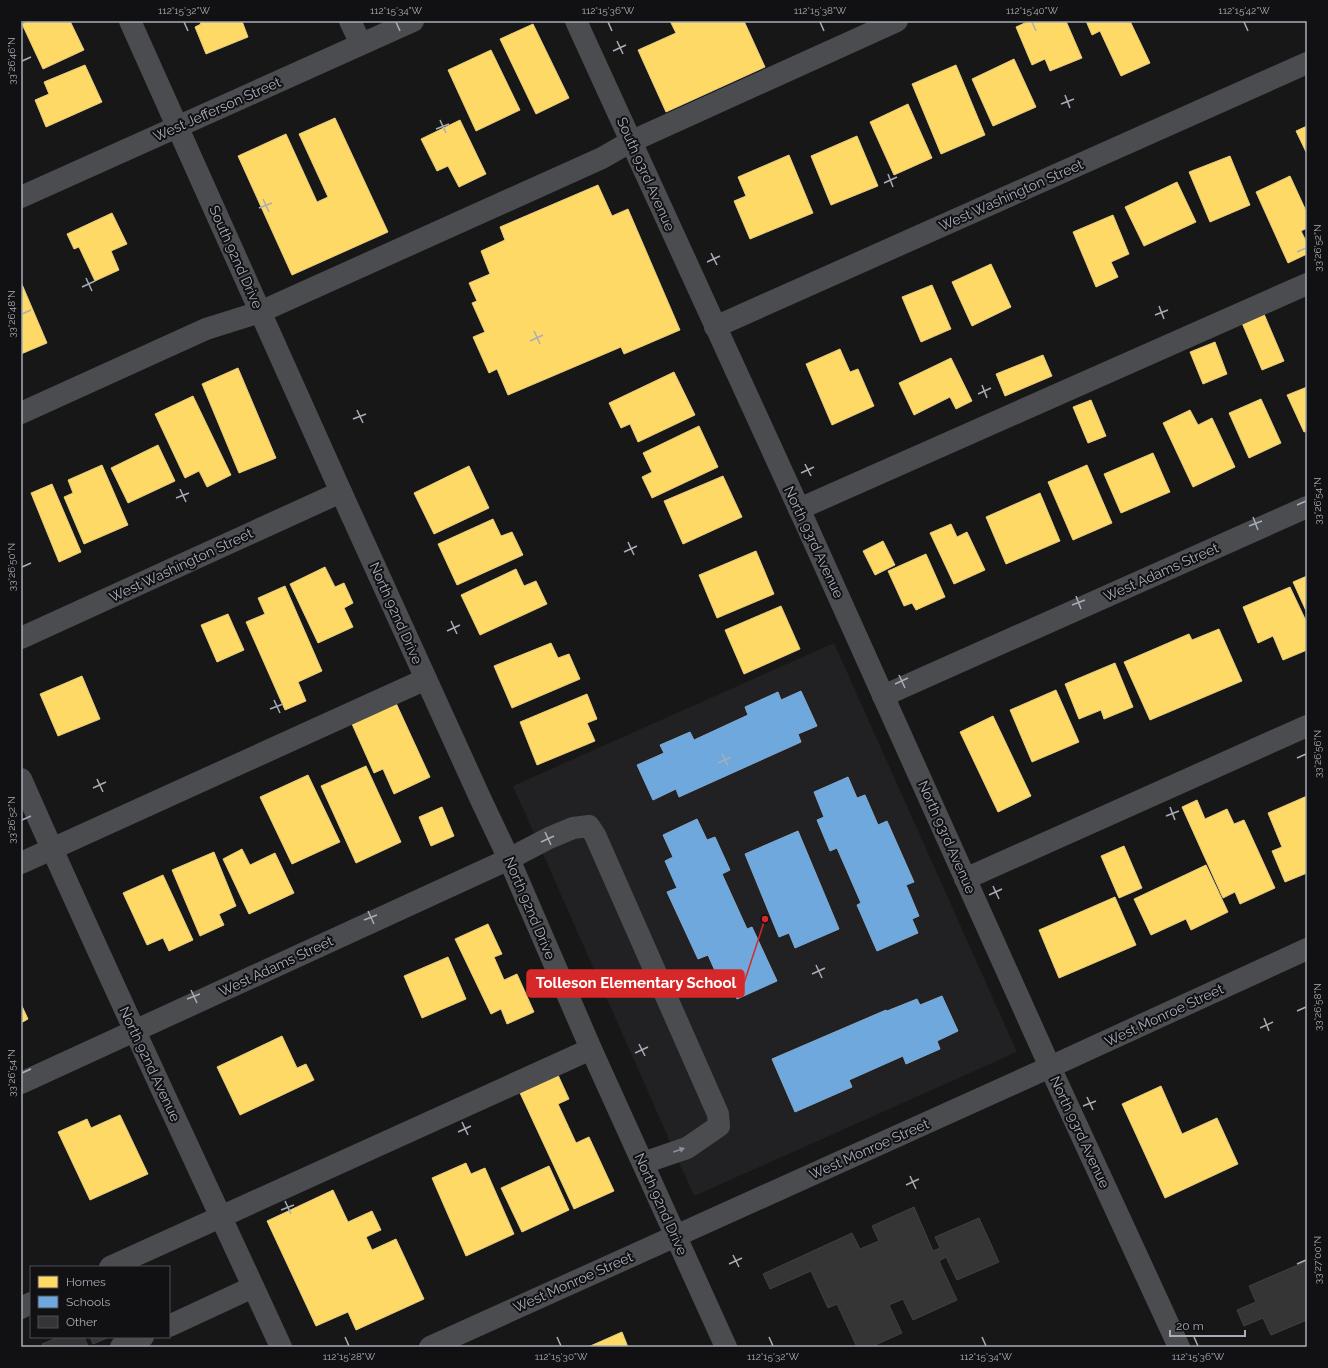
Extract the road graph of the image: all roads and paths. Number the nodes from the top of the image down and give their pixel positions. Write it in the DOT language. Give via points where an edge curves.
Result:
graph roads {
  1 [pos="130,21"];
  2 [pos="350,21"];
  3 [pos="413,21"];
  4 [pos="576,21"];
  5 [pos="896,21"];
  6 [pos="361,44"];
  7 [pos="1307,62"];
  8 [pos="178,127"];
  9 [pos="630,142"];
  10 [pos="21,197"];
  11 [pos="1307,284"];
  12 [pos="260,312"];
  13 [pos="715,327"];
  14 [pos="21,413"];
  15 [pos="341,492"];
  16 [pos="1307,507"];
  17 [pos="799,509"];
  18 [pos="21,638"];
  19 [pos="426,679"];
  20 [pos="883,696"];
  21 [pos="1307,726"];
  22 [pos="21,779"];
  23 [pos="52,849"];
  24 [pos="509,859"];
  25 [pos="21,863"];
  26 [pos="966,878"];
  27 [pos="1307,949"];
  28 [pos="134,1031"];
  29 [pos="591,1049"];
  30 [pos="1050,1067"];
  31 [pos="21,1083"];
  32 [pos="643,1163"];
  33 [pos="222,1216"];
  34 [pos="675,1236"];
  35 [pos="112,1266"];
  36 [pos="253,1287"];
  37 [pos="30,1304"];
  38 [pos="21,1308"];
  39 [pos="170,1326"];
  40 [pos="141,1338"];
  41 [pos="121,1347"];
  42 [pos="281,1347"];
  43 [pos="430,1347"];
  44 [pos="726,1347"];
  45 [pos="1178,1347"];
  1 -- 8 [label="street, South 92nd Drive"];
  2 -- 6 [label="street"];
  3 -- 6 [label="street, West Jefferson Street"];
  4 -- 9 [label="street, South 93rd Avenue"];
  5 -- 9 [label="street"];
  6 -- 8 [label="street, West Jefferson Street"];
  7 -- 13 [label="street, West Washington Street"];
  8 -- 10 [label="street, West Jefferson Street"];
  8 -- 12 [label="street, South 92nd Drive"];
  9 -- 12 [label="street" via="602,158"];
  9 -- 13 [label="street, South 93rd Avenue"];
  11 -- 17 [label="street"];
  12 -- 14 [label="street" via="206,328"];
  12 -- 15 [label="street, South 92nd Drive"];
  13 -- 17 [label="street, North 93rd Avenue"];
  15 -- 18 [label="street, West Washington Street"];
  15 -- 19 [label="street, North 92nd Drive"];
  16 -- 20 [label="street, West Adams Street"];
  17 -- 20 [label="street, North 93rd Avenue"];
  19 -- 23 [label="street"];
  19 -- 24 [label="street, North 92nd Drive"];
  20 -- 26 [label="street, North 93rd Avenue"];
  21 -- 26 [label="street"];
  22 -- 23 [label="street, North 92nd Avenue"];
  23 -- 25 [label="street"];
  23 -- 28 [label="street, North 92nd Avenue"];
  24 -- 28 [label="street, West Adams Street"];
  24 -- 29 [label="street, North 92nd Drive"];
  32 -- 24 [label="street, West Adams Street, one-way" via="687,1148 718,1126 718,1114 589,826 573,828"];
  26 -- 30 [label="street, North 93rd Avenue"];
  27 -- 30 [label="street, West Monroe Street"];
  28 -- 31 [label="street, West Adams Street"];
  28 -- 33 [label="street, North 92nd Avenue"];
  29 -- 32 [label="street, North 92nd Drive"];
  29 -- 33 [label="street"];
  30 -- 34 [label="street, West Monroe Street"];
  30 -- 45 [label="street, North 93rd Avenue"];
  32 -- 34 [label="street, North 92nd Drive"];
  33 -- 35 [label="street"];
  33 -- 36 [label="street, North 92nd Avenue"];
  34 -- 43 [label="street, West Monroe Street"];
  34 -- 44 [label="street, North 92nd Drive"];
  36 -- 39 [label="street"];
  36 -- 42 [label="street, North 92nd Avenue"];
  37 -- 38 [label="street"];
  40 -- 41 [label="street"];
}
